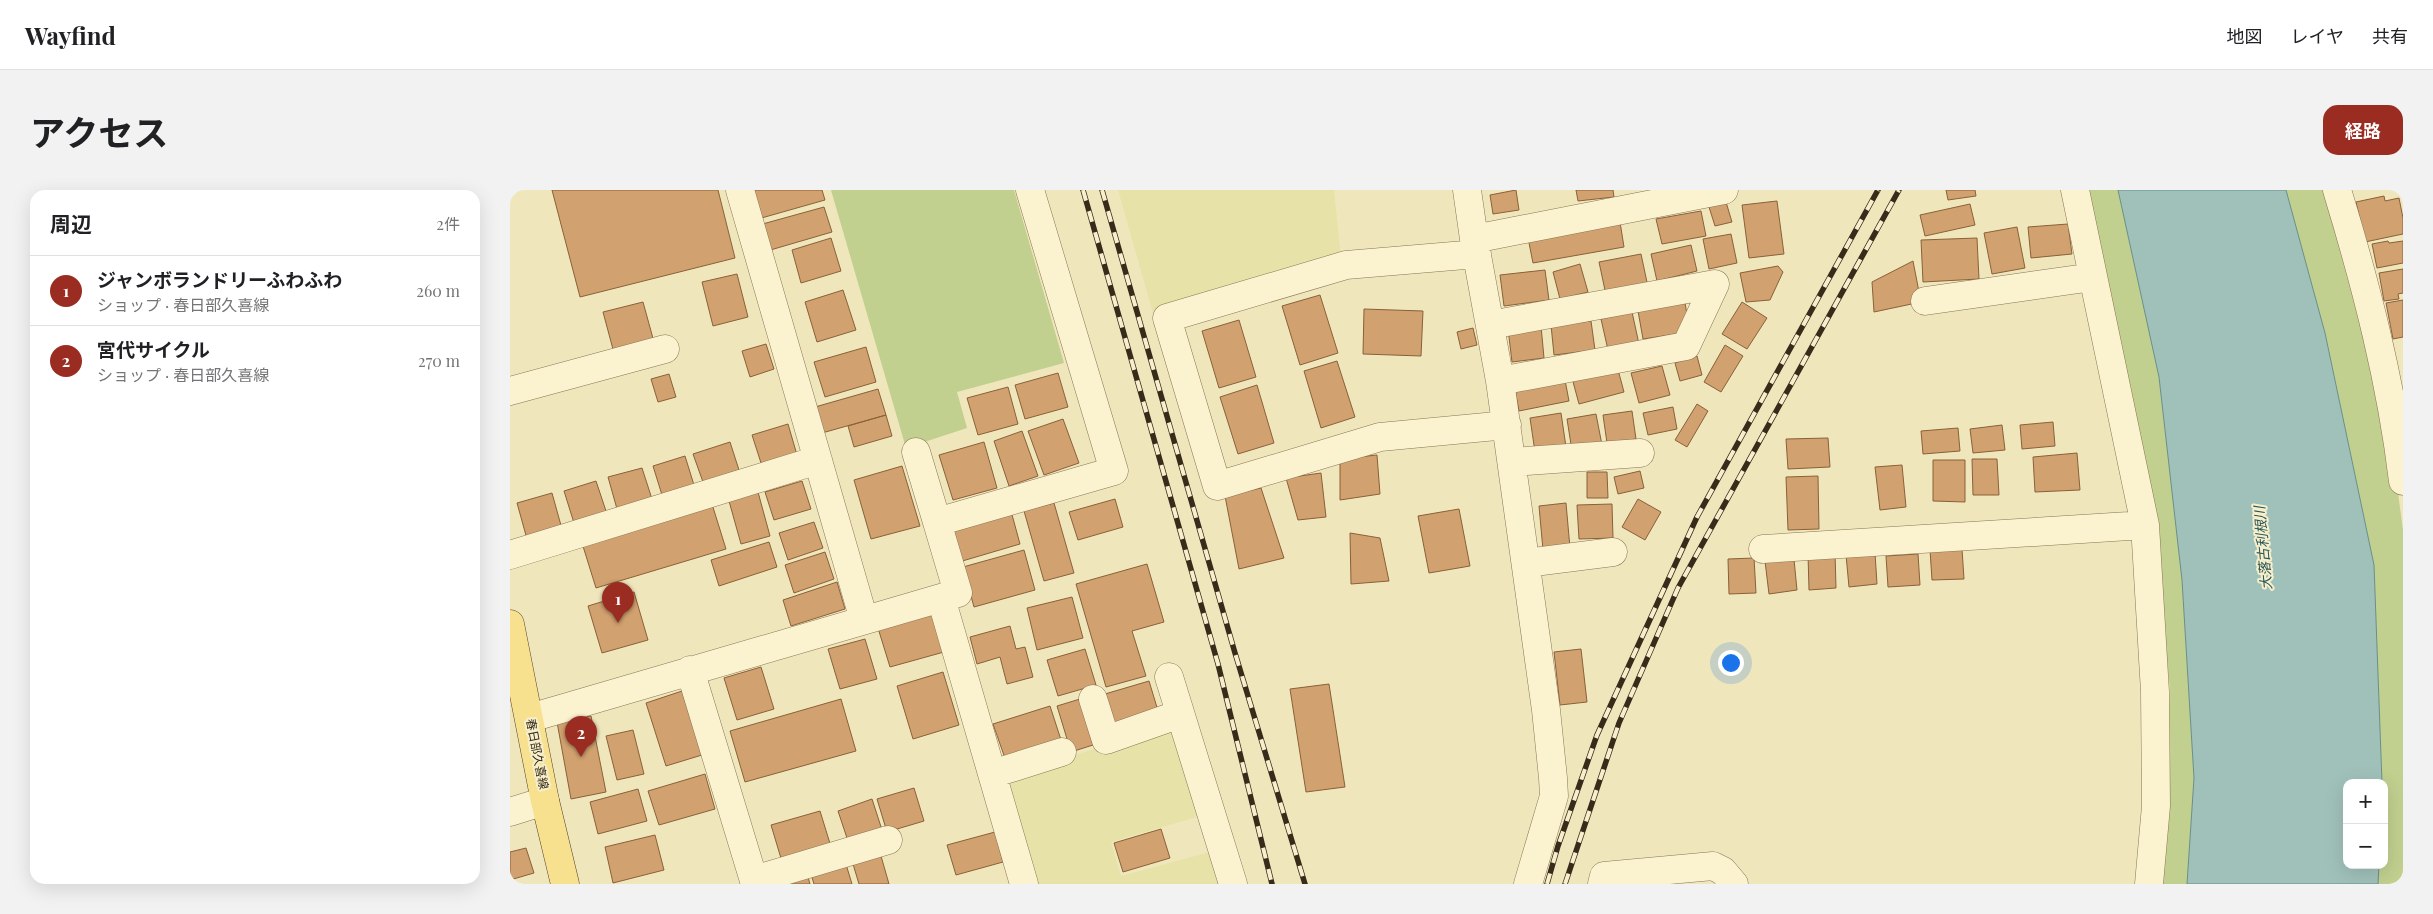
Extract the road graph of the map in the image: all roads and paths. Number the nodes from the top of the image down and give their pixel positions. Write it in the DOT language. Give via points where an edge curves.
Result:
graph roads {
  1 [pos="740,190"];
  2 [pos="1030,190"];
  3 [pos="1468,190"];
  4 [pos="1724,190"];
  5 [pos="2075,190"];
  6 [pos="2337,190"];
  7 [pos="1475,247"];
  8 [pos="2094,277"];
  9 [pos="1925,301"];
  10 [pos="1490,325"];
  11 [pos="665,349"];
  12 [pos="1500,381"];
  13 [pos="510,391"];
  14 [pos="1507,425"];
  15 [pos="916,452"];
  16 [pos="1640,453"];
  17 [pos="818,460"];
  18 [pos="1512,462"];
  19 [pos="2403,480"];
  20 [pos="937,522"];
  21 [pos="2145,525"];
  22 [pos="1763,549"];
  23 [pos="1613,552"];
  24 [pos="510,555"];
  25 [pos="1526,563"];
  26 [pos="941,598"];
  27 [pos="864,620"];
  28 [pos="511,634"];
  29 [pos="690,670"];
  30 [pos="1169,677"];
  31 [pos="1093,699"];
  32 [pos="1180,714"];
  33 [pos="530,718"];
  34 [pos="1062,752"];
  35 [pos="992,774"];
  36 [pos="545,801"];
  37 [pos="510,812"];
  38 [pos="888,840"];
  39 [pos="754,882"];
  40 [pos="565,884"];
  41 [pos="1024,884"];
  42 [pos="1233,884"];
  43 [pos="1528,884"];
  44 [pos="1602,884"];
  45 [pos="1734,884"];
  46 [pos="2149,884"];
  1 -- 17 [label="street"];
  2 -- 20 [label="street" via="1114,470"];
  3 -- 7 [label="street"];
  4 -- 7 [label="street"];
  5 -- 8 [label="street"];
  6 -- 19 [label="street" via="2367,288"];
  7 -- 10 [label="street"];
  7 -- 14 [label="street" via="1346,265 1167,318 1217,486 1380,437"];
  8 -- 9 [label="street"];
  8 -- 21 [label="street"];
  10 -- 12 [label="street"];
  10 -- 12 [label="street" via="1715,284 1686,346"];
  11 -- 13 [label="street"];
  12 -- 14 [label="street"];
  14 -- 18 [label="street"];
  15 -- 20 [label="street"];
  16 -- 18 [label="street"];
  17 -- 24 [label="street"];
  17 -- 27 [label="street"];
  18 -- 25 [label="street"];
  20 -- 26 [label="street" via="958,593"];
  21 -- 22 [label="street"];
  21 -- 46 [label="street" via="2155,692 2156,806"];
  23 -- 25 [label="street"];
  25 -- 43 [label="street" via="1554,796"];
  26 -- 27 [label="street"];
  26 -- 35 [label="street"];
  27 -- 29 [label="street"];
  28 -- 33 [label="main road, 春日部久喜線"];
  29 -- 33 [label="street"];
  29 -- 39 [label="street"];
  30 -- 32 [label="street"];
  31 -- 32 [label="street" via="1106,740"];
  32 -- 42 [label="street"];
  33 -- 36 [label="main road, 春日部久喜線"];
  34 -- 35 [label="street"];
  35 -- 41 [label="street"];
  36 -- 37 [label="street"];
  36 -- 40 [label="main road, 春日部久喜線"];
  38 -- 39 [label="street"];
  44 -- 45 [label="street" via="1604,876 1713,866"];
}
